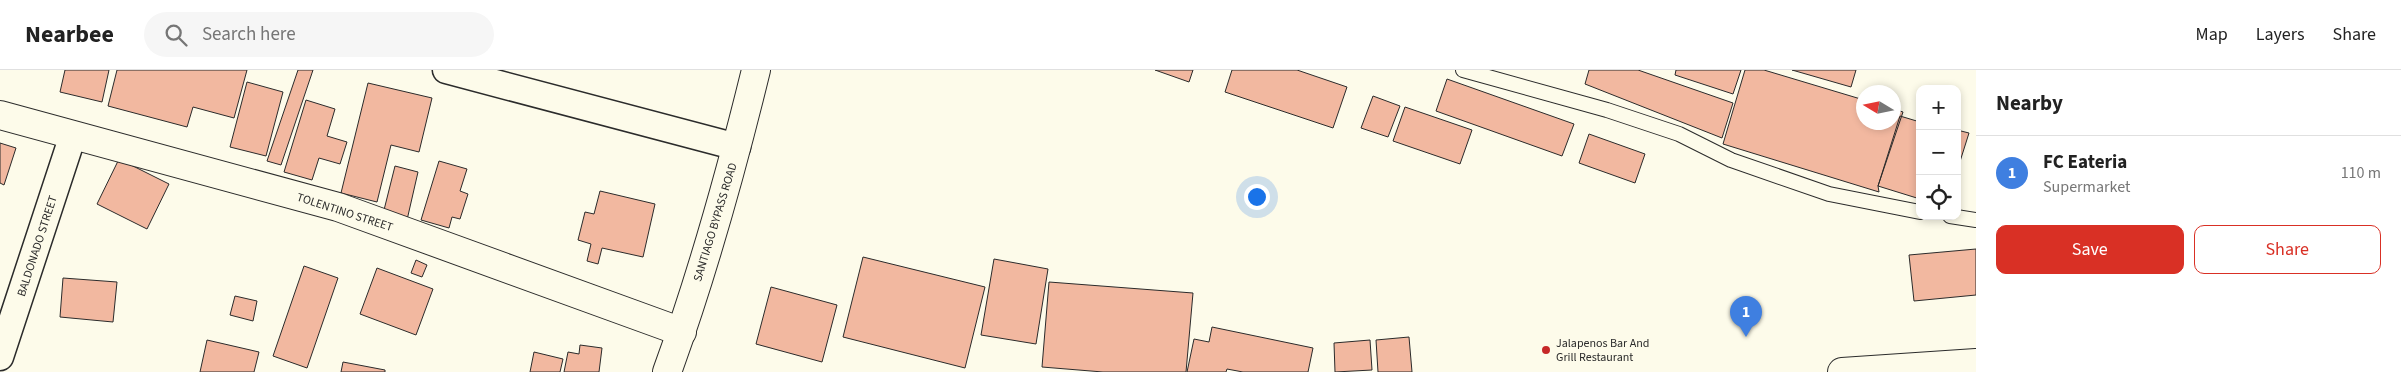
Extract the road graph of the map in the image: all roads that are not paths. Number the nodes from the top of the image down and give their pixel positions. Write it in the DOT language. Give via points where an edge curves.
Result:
graph roads {
  1 [pos="446,70"];
  2 [pos="756,70"];
  3 [pos="1463,70"];
  4 [pos="0,115"];
  5 [pos="73,135"];
  6 [pos="738,147"];
  7 [pos="1916,211"];
  8 [pos="1961,218"];
  9 [pos="1976,220"];
  10 [pos="682,332"];
  11 [pos="0,357"];
  12 [pos="1976,363"];
  13 [pos="667,372"];
  14 [pos="1850,372"];
  1 -- 6 [label="street"];
  2 -- 6 [label="main road, SANTIAGO BYPASS ROAD"];
  3 -- 7 [label="lane" via="1679,134 1732,160 1829,194"];
  4 -- 5 [label="main road, TOLENTINO STREET"];
  5 -- 10 [label="main road, TOLENTINO STREET" via="338,207"];
  5 -- 11 [label="street, BALDONADO STREET"];
  6 -- 10 [label="main road, SANTIAGO BYPASS ROAD"];
  8 -- 9 [label="lane"];
  10 -- 13 [label="main road, SANTIAGO BYPASS ROAD"];
  12 -- 14 [label="main road"];
}
